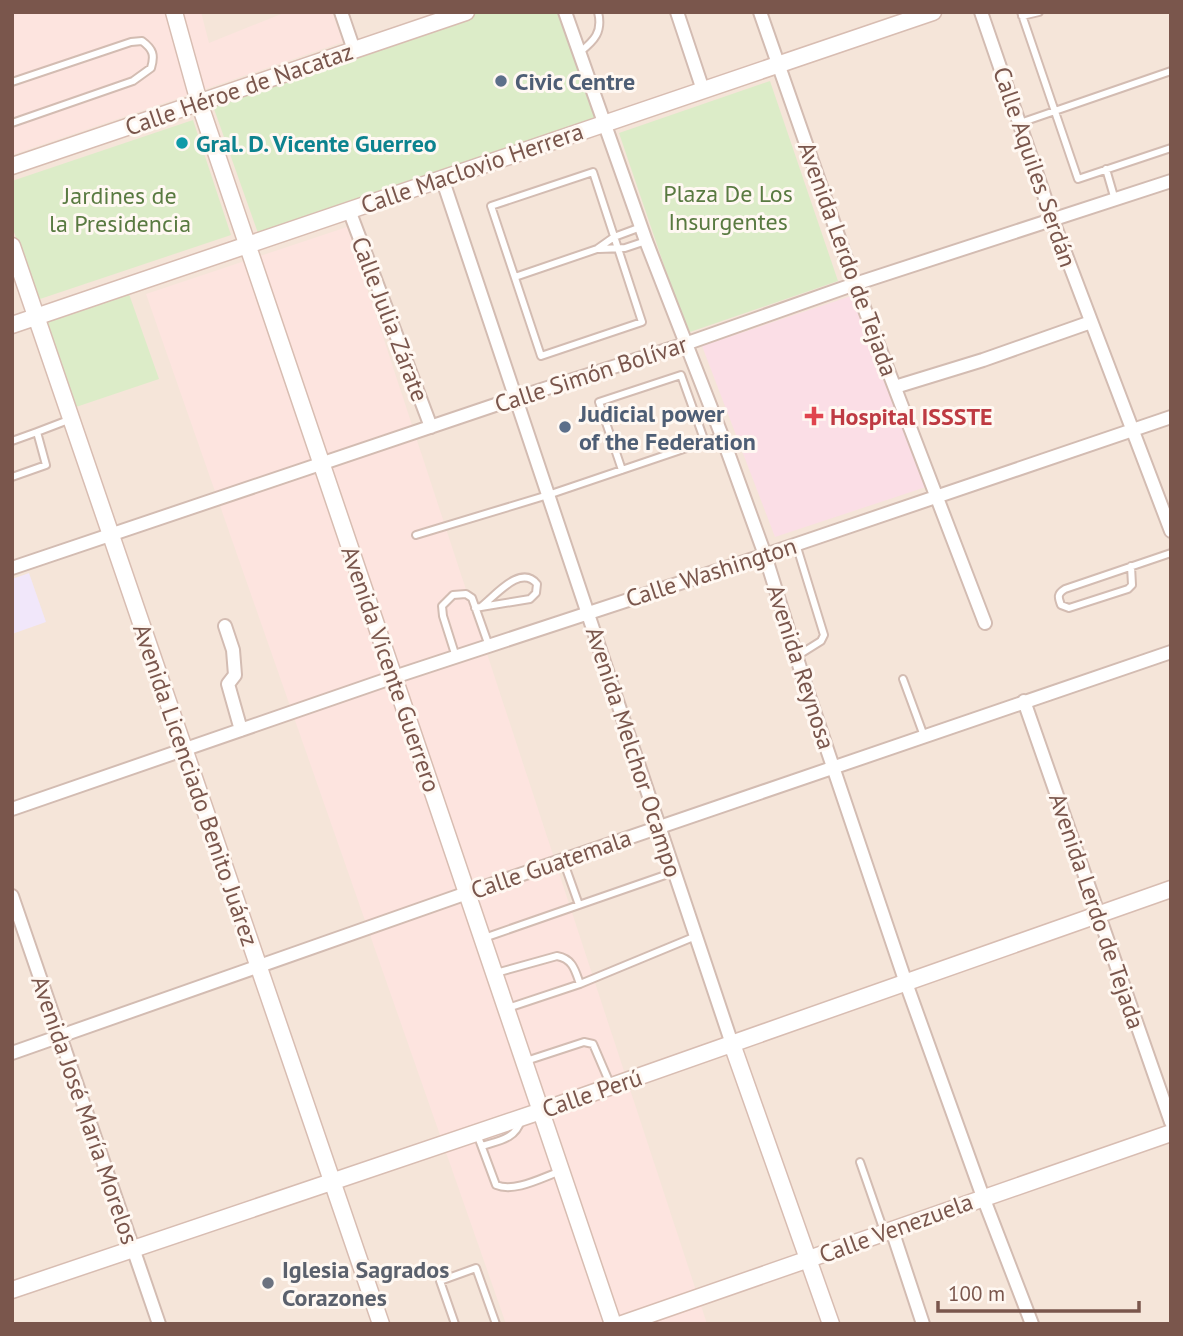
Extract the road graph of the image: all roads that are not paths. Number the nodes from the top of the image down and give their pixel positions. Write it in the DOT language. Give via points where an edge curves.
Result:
graph roads {
  1 [pos="174,12"];
  2 [pos="341,12"];
  3 [pos="466,12"];
  4 [pos="565,12"];
  5 [pos="598,12"];
  6 [pos="677,12"];
  7 [pos="760,12"];
  8 [pos="933,12"];
  9 [pos="981,12"];
  10 [pos="1039,12"];
  11 [pos="1021,14"];
  12 [pos="354,50"];
  13 [pos="579,54"];
  14 [pos="778,65"];
  15 [pos="1171,71"];
  16 [pos="12,82"];
  17 [pos="703,90"];
  18 [pos="199,102"];
  19 [pos="1054,111"];
  20 [pos="12,123"];
  21 [pos="1019,123"];
  22 [pos="604,124"];
  23 [pos="1171,148"];
  24 [pos="12,166"];
  25 [pos="1106,170"];
  26 [pos="442,178"];
  27 [pos="1171,181"];
  28 [pos="1115,200"];
  29 [pos="348,210"];
  30 [pos="1052,221"];
  31 [pos="641,228"];
  32 [pos="614,237"];
  33 [pos="646,241"];
  34 [pos="248,244"];
  35 [pos="12,246"];
  36 [pos="597,249"];
  37 [pos="618,249"];
  38 [pos="515,277"];
  39 [pos="855,284"];
  40 [pos="36,316"];
  41 [pos="1091,322"];
  42 [pos="12,325"];
  43 [pos="685,344"];
  44 [pos="895,387"];
  45 [pos="516,398"];
  46 [pos="1171,416"];
  47 [pos="72,419"];
  48 [pos="431,427"];
  49 [pos="1131,430"];
  50 [pos="37,432"];
  51 [pos="722,436"];
  52 [pos="12,441"];
  53 [pos="705,442"];
  54 [pos="323,465"];
  55 [pos="622,470"];
  56 [pos="12,477"];
  57 [pos="548,495"];
  58 [pos="936,496"];
  59 [pos="1171,531"];
  60 [pos="111,534"];
  61 [pos="416,535"];
  62 [pos="796,544"];
  63 [pos="1171,553"];
  64 [pos="765,555"];
  65 [pos="1131,566"];
  66 [pos="12,568"];
  67 [pos="479,607"];
  68 [pos="588,613"];
  69 [pos="985,623"];
  70 [pos="225,626"];
  71 [pos="489,646"];
  72 [pos="1171,652"];
  73 [pos="797,656"];
  74 [pos="456,657"];
  75 [pos="394,677"];
  76 [pos="903,679"];
  77 [pos="1024,701"];
  78 [pos="241,730"];
  79 [pos="924,736"];
  80 [pos="184,750"];
  81 [pos="835,768"];
  82 [pos="12,809"];
  83 [pos="659,827"];
  84 [pos="563,860"];
  85 [pos="674,872"];
  86 [pos="1171,889"];
  87 [pos="467,893"];
  88 [pos="12,896"];
  89 [pos="579,905"];
  90 [pos="1098,915"];
  91 [pos="696,936"];
  92 [pos="482,938"];
  93 [pos="258,966"];
  94 [pos="495,974"];
  95 [pos="906,982"];
  96 [pos="580,984"];
  97 [pos="506,1009"];
  98 [pos="60,1037"];
  99 [pos="732,1044"];
  100 [pos="12,1054"];
  101 [pos="524,1062"];
  102 [pos="611,1086"];
  103 [pos="541,1111"];
  104 [pos="1171,1122"];
  105 [pos="1171,1133"];
  106 [pos="479,1139"];
  107 [pos="860,1162"];
  108 [pos="561,1171"];
  109 [pos="331,1180"];
  110 [pos="983,1197"];
  111 [pos="888,1231"];
  112 [pos="133,1249"];
  113 [pos="809,1259"];
  114 [pos="12,1290"];
  115 [pos="159,1324"];
  116 [pos="381,1324"];
  117 [pos="455,1324"];
  118 [pos="496,1324"];
  119 [pos="613,1324"];
  120 [pos="622,1324"];
  121 [pos="831,1324"];
  122 [pos="923,1324"];
  123 [pos="1032,1324"];
  1 -- 18 [label="main road, Avenida Vicente Guerrero"];
  2 -- 12 [label="street"];
  3 -- 12 [label="main road, Calle Héroe de Nacataz"];
  4 -- 13 [label="street, Avenida Reynosa"];
  5 -- 13 [label="lane" via="595,40"];
  6 -- 17 [label="street"];
  7 -- 14 [label="street, Avenida Lerdo de Tejada"];
  8 -- 14 [label="main road, Calle Maclovio Herrera"];
  9 -- 21 [label="street, Calle Aquiles Serdán"];
  10 -- 11 [label="lane"];
  11 -- 19 [label="lane"];
  12 -- 18 [label="main road, Calle Héroe de Nacataz"];
  13 -- 22 [label="street, Avenida Reynosa"];
  14 -- 17 [label="main road, Calle Maclovio Herrera"];
  14 -- 39 [label="street, Avenida Lerdo de Tejada"];
  15 -- 19 [label="lane"];
  16 -- 20 [label="lane" via="131,42 142,41 151,47 154,57 151,68 133,81"];
  17 -- 22 [label="main road, Calle Maclovio Herrera"];
  18 -- 24 [label="main road, Calle Héroe de Nacataz"];
  18 -- 34 [label="main road, Avenida Vicente Guerrero"];
  19 -- 21 [label="lane"];
  19 -- 25 [label="lane" via="1079,179"];
  21 -- 30 [label="street, Calle Aquiles Serdán"];
  22 -- 26 [label="main road, Calle Maclovio Herrera"];
  22 -- 31 [label="street, Avenida Reynosa"];
  23 -- 25 [label="lane"];
  25 -- 28 [label="lane"];
  26 -- 29 [label="main road, Calle Maclovio Herrera"];
  26 -- 45 [label="street, Avenida Melchor Ocampo"];
  27 -- 28 [label="street, Calle Simón Bolívar"];
  28 -- 30 [label="street, Calle Simón Bolívar"];
  29 -- 34 [label="main road, Calle Maclovio Herrera"];
  29 -- 48 [label="street, Calle Julia Zárate"];
  30 -- 39 [label="street, Calle Simón Bolívar"];
  30 -- 41 [label="street, Calle Aquiles Serdán"];
  31 -- 32 [label="lane"];
  31 -- 33 [label="street, Avenida Reynosa"];
  32 -- 36 [label="lane"];
  32 -- 37 [label="lane"];
  32 -- 38 [label="lane" via="593,172 491,206"];
  33 -- 37 [label="lane"];
  33 -- 43 [label="street, Avenida Reynosa"];
  34 -- 40 [label="main road, Calle Maclovio Herrera"];
  34 -- 54 [label="main road, Avenida Vicente Guerrero"];
  35 -- 40 [label="main road, Avenida Licenciado Benito Juárez"];
  36 -- 37 [label="lane"];
  36 -- 38 [label="lane"];
  37 -- 38 [label="lane" via="642,322 541,356"];
  39 -- 43 [label="street, Calle Simón Bolívar"];
  39 -- 44 [label="street, Avenida Lerdo de Tejada"];
  40 -- 42 [label="main road, Calle Maclovio Herrera"];
  40 -- 47 [label="main road, Avenida Licenciado Benito Juárez"];
  41 -- 44 [label="street"];
  41 -- 49 [label="street, Calle Aquiles Serdán"];
  43 -- 45 [label="street, Calle Simón Bolívar"];
  43 -- 51 [label="street, Avenida Reynosa"];
  44 -- 58 [label="street, Avenida Lerdo de Tejada"];
  45 -- 48 [label="street, Calle Simón Bolívar"];
  45 -- 57 [label="street, Avenida Melchor Ocampo"];
  46 -- 49 [label="street, Calle Washington"];
  47 -- 50 [label="lane"];
  47 -- 60 [label="main road, Avenida Licenciado Benito Juárez"];
  48 -- 54 [label="street, Calle Simón Bolívar"];
  49 -- 58 [label="street, Calle Washington"];
  49 -- 59 [label="street, Calle Aquiles Serdán"];
  50 -- 52 [label="lane"];
  50 -- 56 [label="lane" via="46,465"];
  51 -- 53 [label="lane"];
  51 -- 64 [label="street, Avenida Reynosa"];
  53 -- 55 [label="lane"];
  53 -- 55 [label="lane" via="680,375 599,402"];
  54 -- 60 [label="street, Calle Simón Bolívar"];
  54 -- 75 [label="main road, Avenida Vicente Guerrero"];
  55 -- 57 [label="lane"];
  57 -- 61 [label="lane"];
  57 -- 68 [label="street, Avenida Melchor Ocampo"];
  58 -- 62 [label="street, Calle Washington"];
  58 -- 69 [label="street, Avenida Lerdo de Tejada"];
  60 -- 66 [label="street, Calle Simón Bolívar"];
  60 -- 80 [label="main road, Avenida Licenciado Benito Juárez"];
  62 -- 64 [label="street, Calle Washington"];
  62 -- 73 [label="lane" via="824,635"];
  63 -- 65 [label="lane"];
  64 -- 68 [label="street, Calle Washington"];
  64 -- 73 [label="street, Avenida Reynosa"];
  65 -- 65 [label="lane" via="1059,592 1061,606 1069,608 1128,589"];
  67 -- 67 [label="lane" via="513,580 526,576 537,584 530,599"];
  67 -- 71 [label="lane"];
  67 -- 74 [label="lane" via="466,594 453,595 442,606"];
  68 -- 71 [label="street, Calle Washington"];
  68 -- 83 [label="street, Avenida Melchor Ocampo"];
  70 -- 78 [label="street" via="235,676 228,684"];
  71 -- 74 [label="street, Calle Washington"];
  72 -- 77 [label="street, Calle Guatemala"];
  73 -- 81 [label="street, Avenida Reynosa"];
  74 -- 75 [label="street, Calle Washington"];
  75 -- 78 [label="street, Calle Washington"];
  75 -- 87 [label="main road, Avenida Vicente Guerrero"];
  76 -- 79 [label="lane"];
  77 -- 79 [label="street, Calle Guatemala"];
  77 -- 90 [label="street, Avenida Lerdo de Tejada"];
  78 -- 80 [label="street, Calle Washington"];
  79 -- 81 [label="street, Calle Guatemala"];
  80 -- 82 [label="street, Calle Washington"];
  80 -- 93 [label="main road, Avenida Licenciado Benito Juárez"];
  81 -- 83 [label="street, Calle Guatemala"];
  81 -- 95 [label="street, Avenida Reynosa"];
  83 -- 84 [label="street, Calle Guatemala"];
  83 -- 85 [label="street, Avenida Melchor Ocampo"];
  84 -- 87 [label="street, Calle Guatemala"];
  84 -- 89 [label="lane"];
  85 -- 89 [label="lane"];
  85 -- 91 [label="street, Avenida Melchor Ocampo"];
  86 -- 90 [label="main road, Calle Perú"];
  87 -- 92 [label="main road, Avenida Vicente Guerrero"];
  87 -- 93 [label="street, Calle Guatemala"];
  88 -- 98 [label="street, Avenida José María Morelos"];
  89 -- 92 [label="lane"];
  90 -- 95 [label="main road, Calle Perú"];
  90 -- 104 [label="street, Avenida Lerdo de Tejada"];
  91 -- 96 [label="lane"];
  91 -- 99 [label="street, Avenida Melchor Ocampo"];
  92 -- 94 [label="main road, Avenida Vicente Guerrero"];
  93 -- 98 [label="street, Calle Guatemala"];
  93 -- 109 [label="main road, Avenida Licenciado Benito Juárez"];
  94 -- 96 [label="lane" via="557,956 572,963"];
  94 -- 97 [label="main road, Avenida Vicente Guerrero"];
  95 -- 99 [label="main road, Calle Perú"];
  95 -- 110 [label="street, Avenida Reynosa"];
  96 -- 97 [label="lane"];
  97 -- 101 [label="main road, Avenida Vicente Guerrero"];
  98 -- 100 [label="street, Calle Guatemala"];
  98 -- 112 [label="street, Avenida José María Morelos"];
  99 -- 102 [label="main road, Calle Perú"];
  99 -- 113 [label="main road, Avenida Melchor Ocampo"];
  101 -- 102 [label="lane" via="584,1042 593,1044"];
  101 -- 103 [label="main road, Avenida Vicente Guerrero"];
  102 -- 103 [label="main road, Calle Perú"];
  103 -- 106 [label="main road, Calle Perú"];
  103 -- 108 [label="main road, Avenida Vicente Guerrero"];
  105 -- 110 [label="main road, Calle Venezuela"];
  106 -- 108 [label="lane" via="496,1185 501,1187"];
  106 -- 109 [label="main road, Calle Perú"];
  107 -- 111 [label="lane"];
  108 -- 119 [label="main road, Avenida Vicente Guerrero"];
  109 -- 112 [label="main road, Calle Perú"];
  109 -- 116 [label="main road, Avenida Licenciado Benito Juárez"];
  110 -- 111 [label="main road, Calle Venezuela"];
  110 -- 123 [label="street, Avenida Reynosa"];
  111 -- 113 [label="main road, Calle Venezuela"];
  111 -- 122 [label="street"];
  112 -- 114 [label="main road, Calle Perú"];
  112 -- 115 [label="street, Avenida José María Morelos"];
  113 -- 120 [label="main road, Calle Venezuela"];
  113 -- 121 [label="main road, Avenida Melchor Ocampo"];
  117 -- 118 [label="lane" via="440,1281 476,1268"];
}
